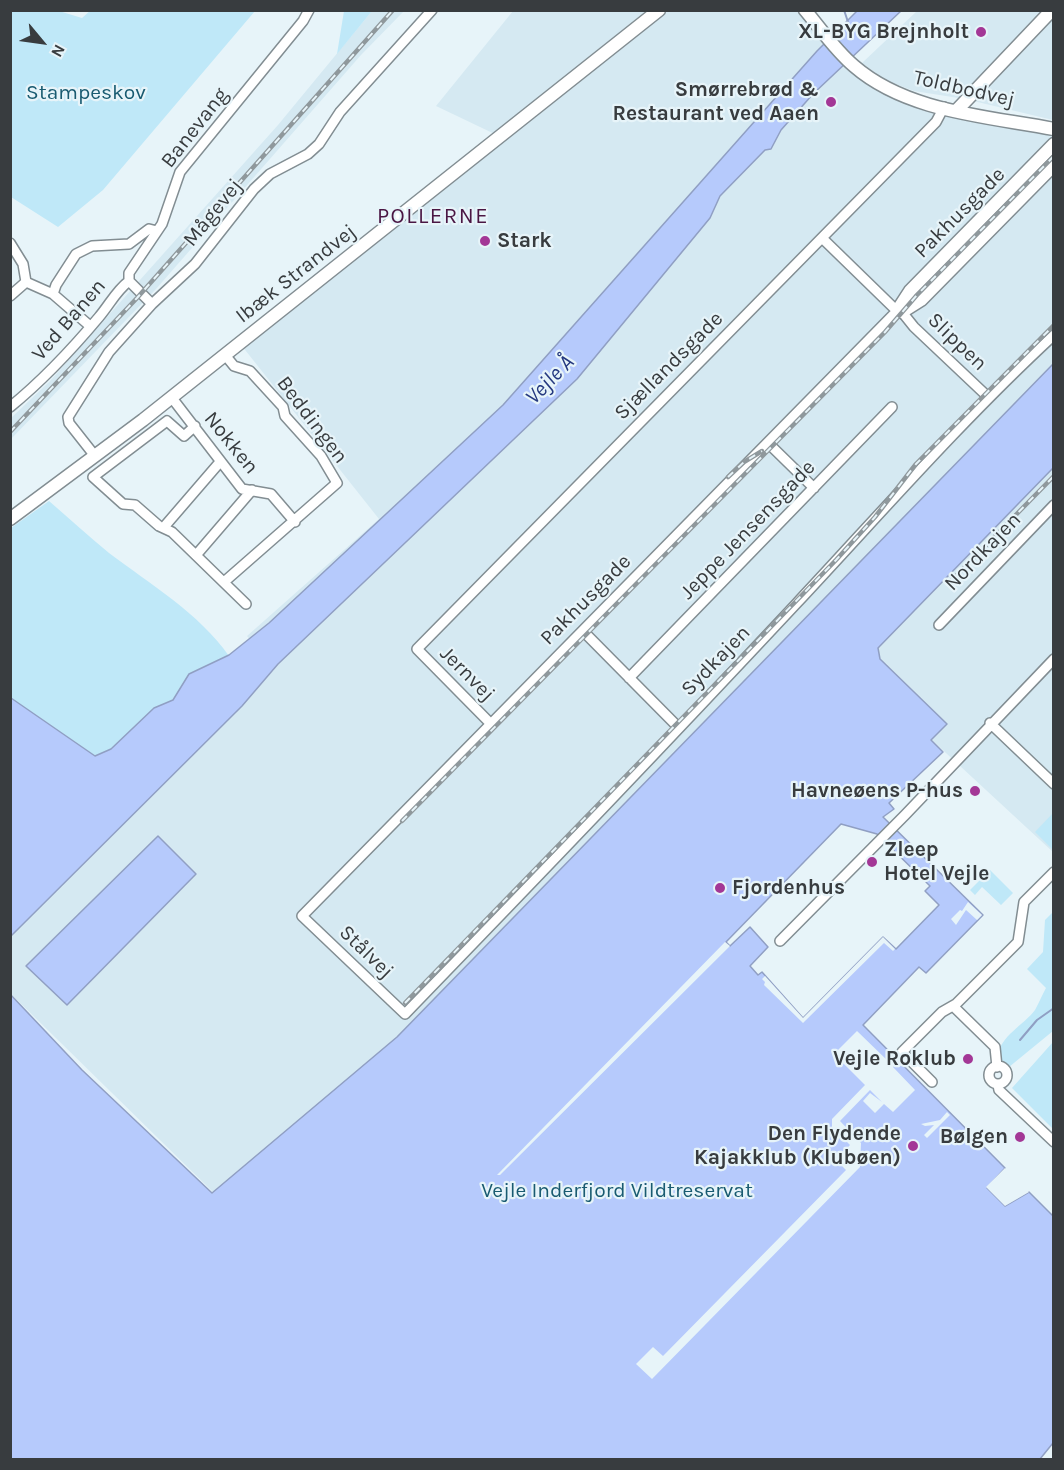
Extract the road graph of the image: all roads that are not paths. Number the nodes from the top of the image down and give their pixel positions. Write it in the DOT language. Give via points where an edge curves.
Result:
graph roads {
  1 [pos="309,10"];
  2 [pos="432,10"];
  3 [pos="659,10"];
  4 [pos="805,10"];
  5 [pos="812,10"];
  6 [pos="1052,10"];
  7 [pos="821,30"];
  8 [pos="950,109"];
  9 [pos="1053,129"];
  10 [pos="1053,144"];
  11 [pos="1053,165"];
  12 [pos="157,231"];
  13 [pos="822,238"];
  14 [pos="10,243"];
  15 [pos="129,281"];
  16 [pos="26,282"];
  17 [pos="53,294"];
  18 [pos="10,296"];
  19 [pos="152,304"];
  20 [pos="900,311"];
  21 [pos="90,326"];
  22 [pos="1053,335"];
  23 [pos="225,356"];
  24 [pos="987,396"];
  25 [pos="172,398"];
  26 [pos="10,407"];
  27 [pos="892,407"];
  28 [pos="195,426"];
  29 [pos="768,443"];
  30 [pos="95,456"];
  31 [pos="220,462"];
  32 [pos="814,488"];
  33 [pos="252,490"];
  34 [pos="1053,505"];
  35 [pos="10,519"];
  36 [pos="295,522"];
  37 [pos="164,527"];
  38 [pos="197,554"];
  39 [pos="224,582"];
  40 [pos="246,604"];
  41 [pos="939,625"];
  42 [pos="583,631"];
  43 [pos="417,649"];
  44 [pos="1053,659"];
  45 [pos="629,678"];
  46 [pos="491,724"];
  47 [pos="987,726"];
  48 [pos="678,727"];
  49 [pos="1053,784"];
  50 [pos="587,810"];
  51 [pos="596,819"];
  52 [pos="1053,872"];
  53 [pos="302,916"];
  54 [pos="780,941"];
  55 [pos="953,1006"];
  56 [pos="405,1014"];
  57 [pos="932,1082"];
  58 [pos="1053,1142"];
  1 -- 12 [label="street, Banevang" via="180,172"];
  2 -- 19 [label="street, Mågevej" via="340,112 319,144 270,174 254,189 195,264"];
  3 -- 23 [label="street, Ibæk Strandvej"];
  4 -- 7 [label="street, Toldbodvej"];
  5 -- 7 [label="street, Toldbodvej"];
  6 -- 8 [label="street, Sjællandsgade"];
  7 -- 8 [label="street, Toldbodvej" via="853,66 882,87"];
  8 -- 9 [label="street, Toldbodvej"];
  8 -- 13 [label="street, Sjællandsgade"];
  10 -- 20 [label="street, Pakhusgade" via="910,291"];
  11 -- 20 [label="street, Pakhusgade" via="921,300"];
  12 -- 15 [label="street, Banevang" via="132,266"];
  12 -- 17 [label="street" via="149,229 129,244 92,246 76,254"];
  13 -- 20 [label="street, Slippen"];
  13 -- 43 [label="street, Sjællandsgade"];
  14 -- 16 [label="street" via="23,264"];
  15 -- 19 [label="street"];
  15 -- 21 [label="street, Ved Banen"];
  16 -- 17 [label="street"];
  16 -- 18 [label="street"];
  17 -- 21 [label="street"];
  19 -- 30 [label="street, Mågevej" via="109,352 68,417"];
  20 -- 24 [label="street, Slippen"];
  20 -- 29 [label="street, Pakhusgade"];
  21 -- 26 [label="street, Ved Banen"];
  22 -- 24 [label="street, Sydkajen"];
  23 -- 25 [label="street, Ibæk Strandvej"];
  23 -- 36 [label="street, Beddingen" via="234,366 250,371 283,407 285,416 321,456 337,483"];
  24 -- 48 [label="street, Sydkajen"];
  25 -- 28 [label="street, Nokken"];
  25 -- 30 [label="street, Ibæk Strandvej"];
  27 -- 32 [label="street, Jeppe Jensensgade"];
  28 -- 31 [label="street, Nokken"];
  28 -- 37 [label="street" via="184,436 167,421 93,477 123,504 135,505"];
  29 -- 32 [label="street"];
  29 -- 42 [label="street, Pakhusgade"];
  30 -- 35 [label="street, Ibæk Strandvej"];
  31 -- 33 [label="street, Nokken" via="242,489"];
  31 -- 37 [label="street"];
  32 -- 45 [label="street, Jeppe Jensensgade"];
  33 -- 36 [label="street, Nokken" via="271,494"];
  33 -- 38 [label="street"];
  34 -- 41 [label="street, Nordkajen"];
  36 -- 39 [label="street, Beddingen"];
  37 -- 38 [label="street"];
  38 -- 39 [label="street"];
  39 -- 40 [label="street"];
  42 -- 45 [label="street"];
  42 -- 46 [label="street, Pakhusgade"];
  43 -- 46 [label="street, Jernvej"];
  44 -- 47 [label="street"];
  45 -- 48 [label="street"];
  46 -- 53 [label="street, Pakhusgade"];
  47 -- 49 [label="street"];
  47 -- 54 [label="street"];
  48 -- 51 [label="street, Sydkajen"];
  50 -- 51 [label="street"];
  51 -- 56 [label="street, Sydkajen"];
  52 -- 55 [label="street" via="1024,902 1018,942"];
  53 -- 56 [label="street, Stålvej"];
  55 -- 57 [label="street" via="902,1052"];
  55 -- 58 [label="street" via="995,1047 997,1066 1005,1069 1008,1076 998,1084 999,1090"];
}
